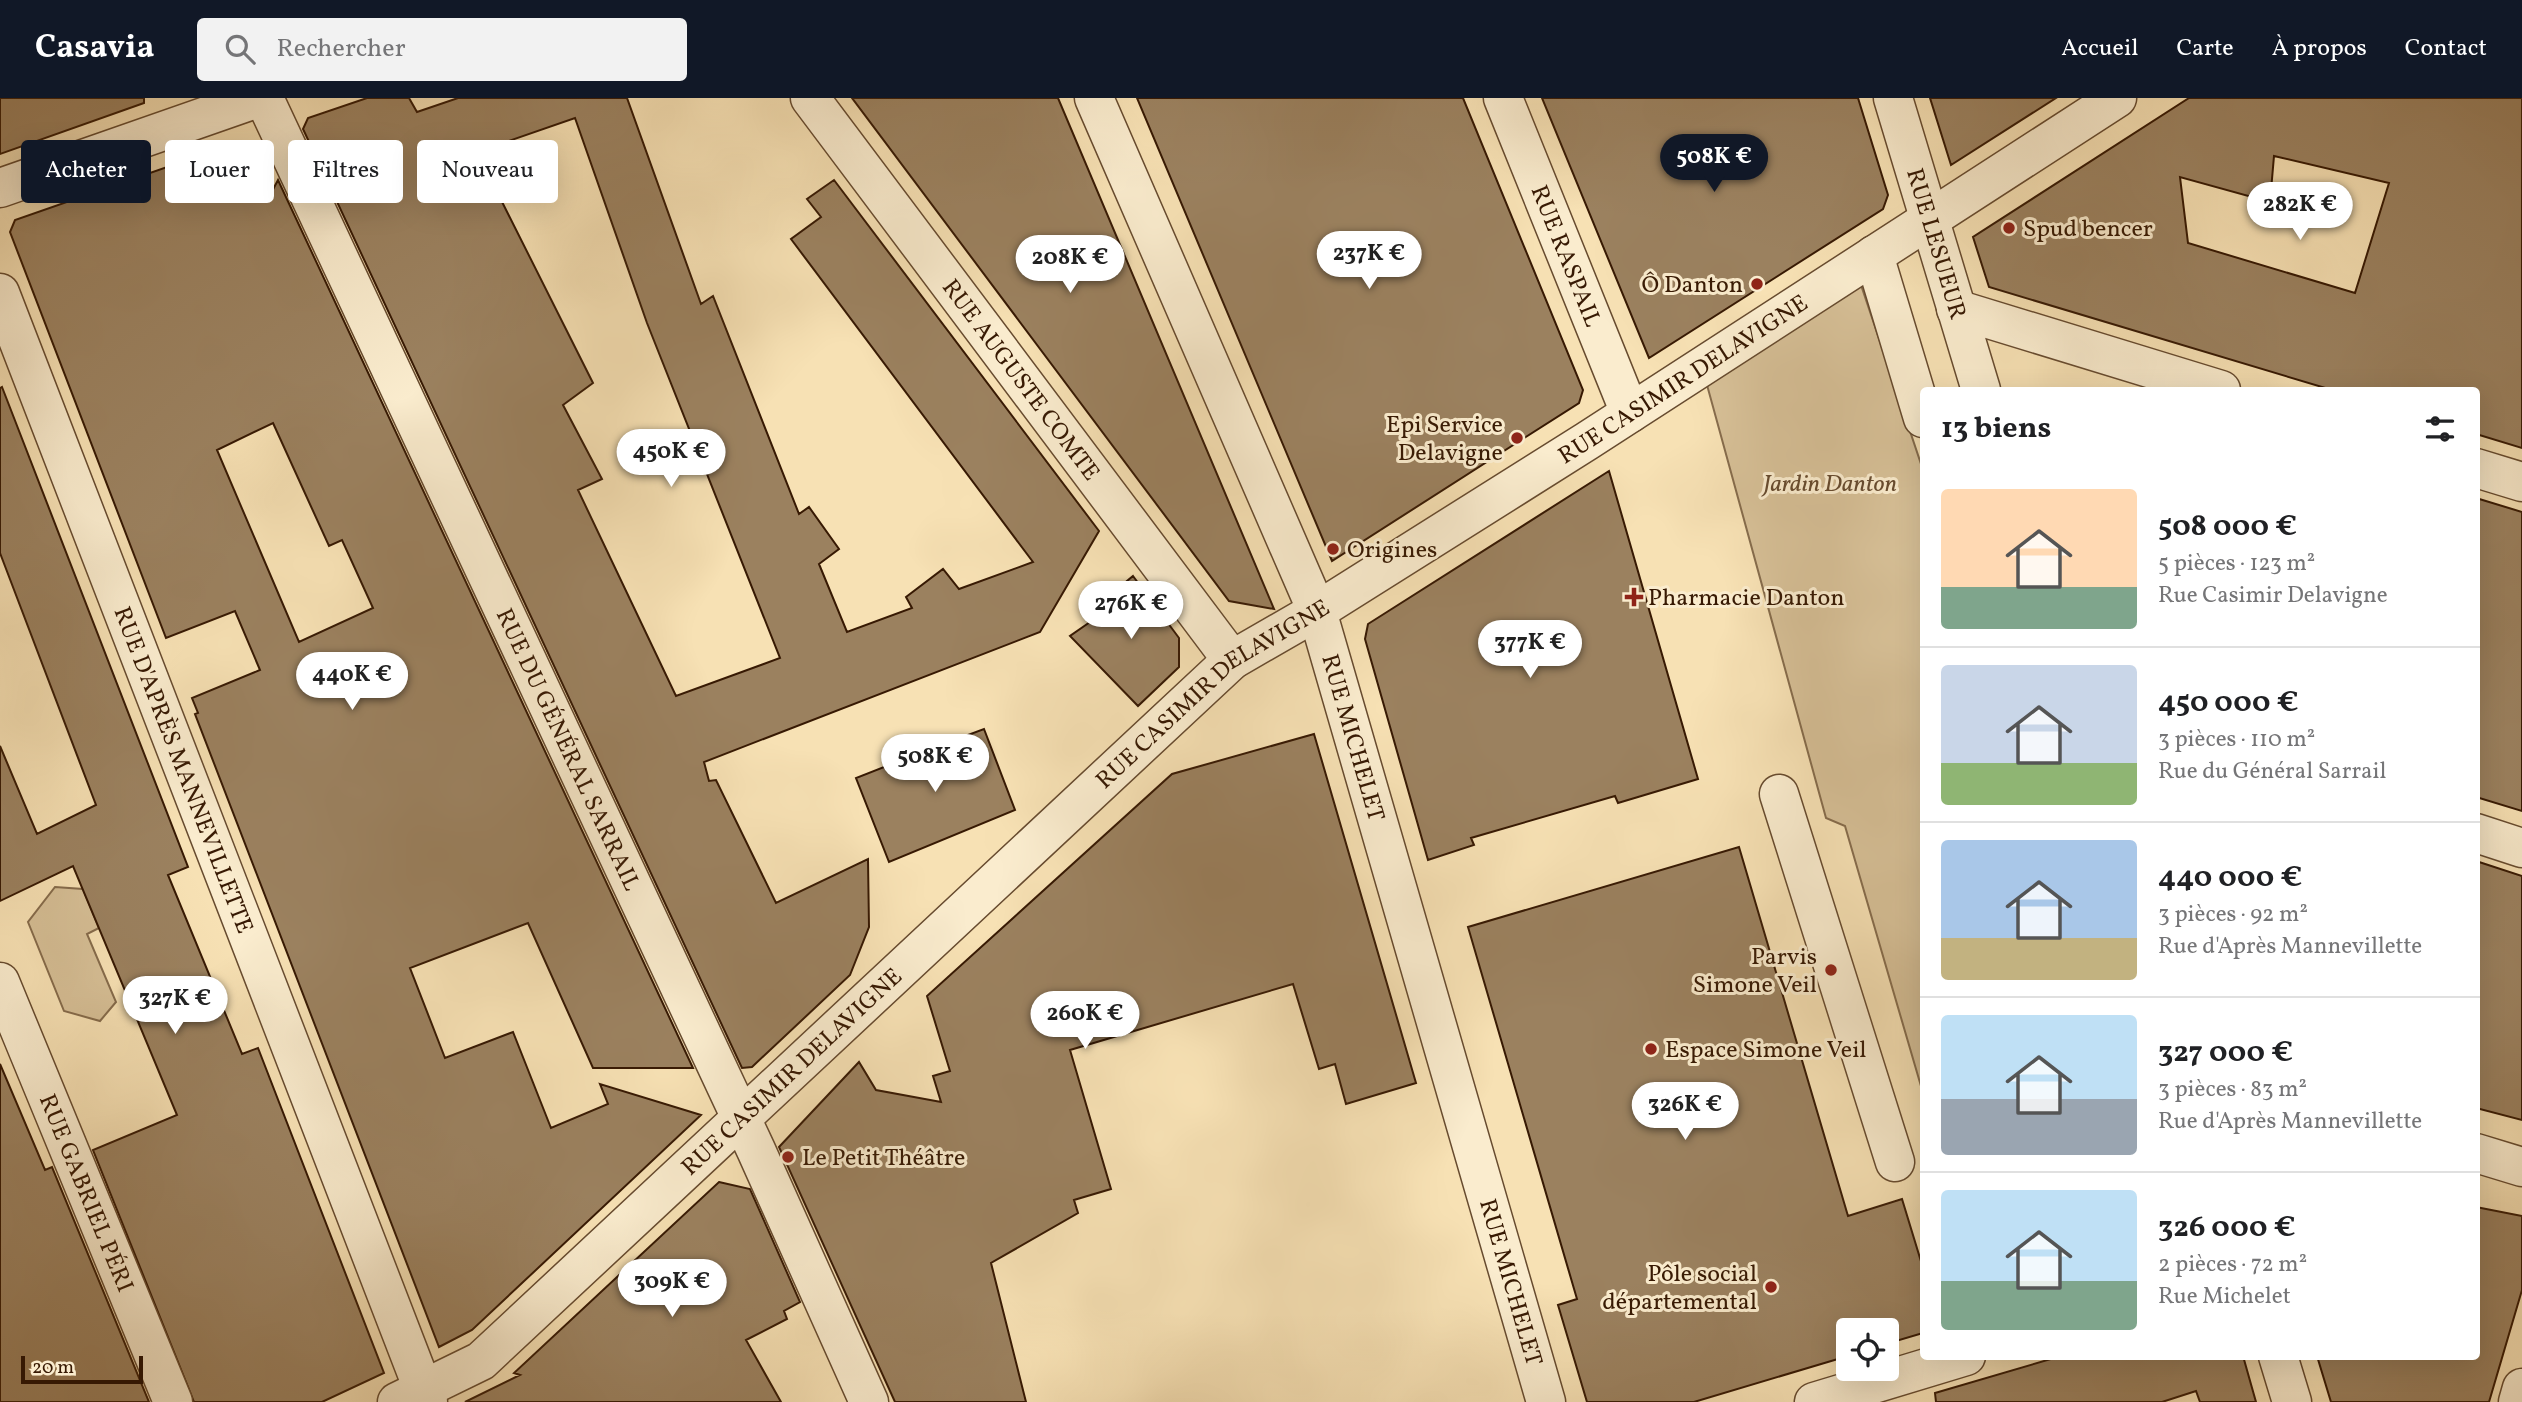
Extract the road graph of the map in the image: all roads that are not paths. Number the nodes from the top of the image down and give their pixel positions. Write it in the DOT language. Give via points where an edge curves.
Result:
graph roads {
  1 [pos="258,98"];
  2 [pos="264,98"];
  3 [pos="810,98"];
  4 [pos="1094,98"];
  5 [pos="1503,98"];
  6 [pos="1893,98"];
  7 [pos="2117,98"];
  8 [pos="0,188"];
  9 [pos="1929,219"];
  10 [pos="1874,255"];
  11 [pos="0,293"];
  12 [pos="1956,309"];
  13 [pos="1980,387"];
  14 [pos="2211,387"];
  15 [pos="1920,408"];
  16 [pos="1630,413"];
  17 [pos="2480,469"];
  18 [pos="2522,482"];
  19 [pos="1317,611"];
  20 [pos="1232,660"];
  21 [pos="1779,794"];
  22 [pos="2480,835"];
  23 [pos="2522,848"];
  24 [pos="0,982"];
  25 [pos="740,1119"];
  26 [pos="2480,1154"];
  27 [pos="1895,1161"];
  28 [pos="2522,1167"];
  29 [pos="1953,1360"];
  30 [pos="2279,1360"];
  31 [pos="2522,1388"];
  32 [pos="416,1398"];
  33 [pos="173,1402"];
  34 [pos="869,1402"];
  35 [pos="1546,1402"];
  36 [pos="1814,1402"];
  37 [pos="2292,1402"];
  38 [pos="2518,1402"];
  1 -- 8 [label="street"];
  2 -- 25 [label="street, RUE DU GÉNÉRAL SARRAIL"];
  3 -- 20 [label="street, RUE AUGUSTE COMTE"];
  4 -- 19 [label="street, RUE MICHELET"];
  5 -- 16 [label="street, RUE RASPAIL"];
  6 -- 9 [label="street, RUE LESUEUR"];
  7 -- 9 [label="street, RUE CASIMIR DELAVIGNE"];
  9 -- 10 [label="street, RUE CASIMIR DELAVIGNE"];
  9 -- 12 [label="street, RUE LESUEUR"];
  10 -- 15 [label="street"];
  10 -- 16 [label="street, RUE CASIMIR DELAVIGNE"];
  11 -- 32 [label="street, RUE D'APRÈS MANNEVILLETTE"];
  12 -- 13 [label="street, RUE LESUEUR"];
  12 -- 14 [label="street"];
  16 -- 19 [label="street, RUE CASIMIR DELAVIGNE"];
  17 -- 18 [label="street"];
  19 -- 20 [label="street, RUE CASIMIR DELAVIGNE"];
  19 -- 35 [label="street, RUE MICHELET"];
  20 -- 25 [label="street, RUE CASIMIR DELAVIGNE"];
  21 -- 27 [label="street"];
  22 -- 23 [label="street"];
  24 -- 33 [label="street, RUE GABRIEL PÉRI"];
  25 -- 32 [label="street, RUE CASIMIR DELAVIGNE" via="481,1361"];
  25 -- 34 [label="street, RUE DU GÉNÉRAL SARRAIL"];
  26 -- 28 [label="street"];
  29 -- 36 [label="street"];
  30 -- 37 [label="street"];
  31 -- 38 [label="street"];
}
